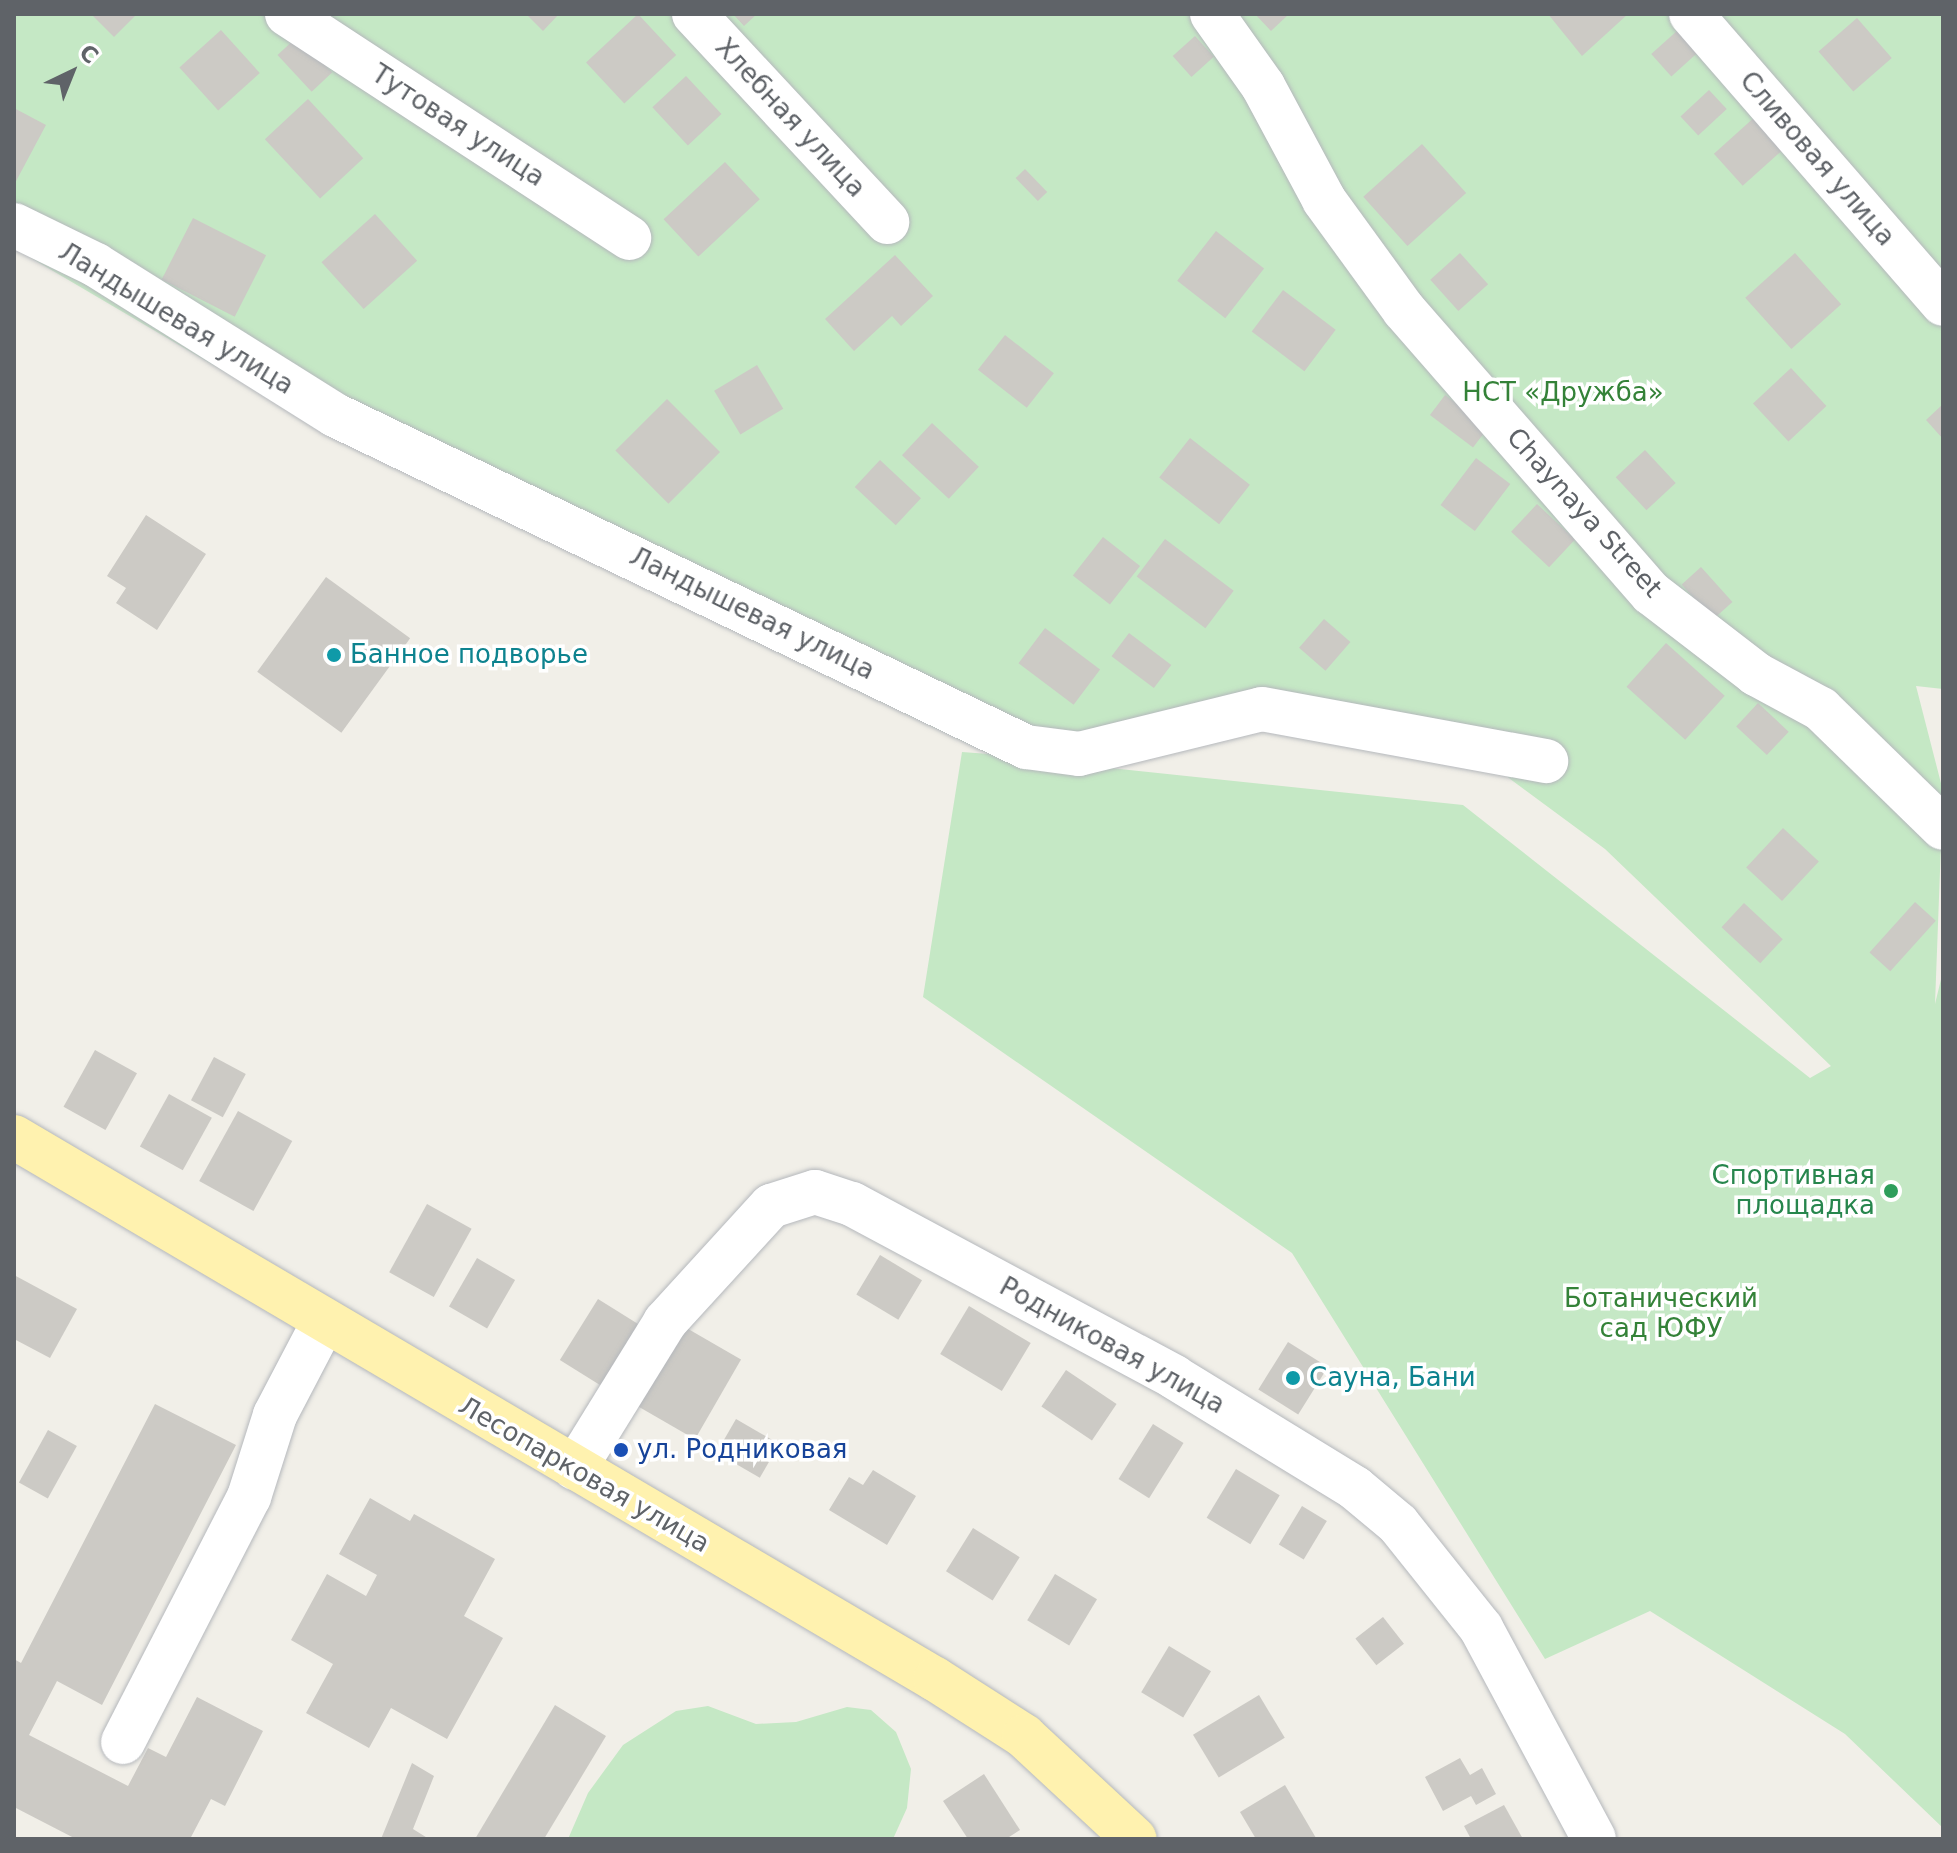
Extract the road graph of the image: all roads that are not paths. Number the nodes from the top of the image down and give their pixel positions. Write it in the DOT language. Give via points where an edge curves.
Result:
graph roads {
  1 [pos="287,14"];
  2 [pos="694,14"];
  3 [pos="1212,14"];
  4 [pos="1691,14"];
  5 [pos="887,222"];
  6 [pos="14,225"];
  7 [pos="629,238"];
  8 [pos="1943,304"];
  9 [pos="1546,761"];
  10 [pos="1943,828"];
  11 [pos="14,1137"];
  12 [pos="323,1323"];
  13 [pos="575,1468"];
  14 [pos="123,1742"];
  15 [pos="1135,1839"];
  16 [pos="1594,1839"];
  1 -- 7 [label="street, Тутовая улица"];
  2 -- 5 [label="street, Хлебная улица"];
  3 -- 10 [label="street, Chaynaya Street" via="1263,86 1324,200 1404,310 1651,593 1756,674 1821,709"];
  4 -- 8 [label="street, Сливовая улица"];
  6 -- 9 [label="street, Ландышевая улица" via="96,265 335,415 1026,747 1079,754 1262,709"];
  11 -- 12 [label="main road, Лесопарковая улица"];
  12 -- 13 [label="main road, Лесопарковая улица"];
  12 -- 14 [label="street" via="275,1415 249,1497"];
  13 -- 15 [label="main road, Лесопарковая улица" via="1024,1736"];
  13 -- 16 [label="street, Родниковая улица" via="665,1322 771,1206 815,1192 852,1204 1174,1377 1355,1488 1398,1524 1481,1628"];
}
